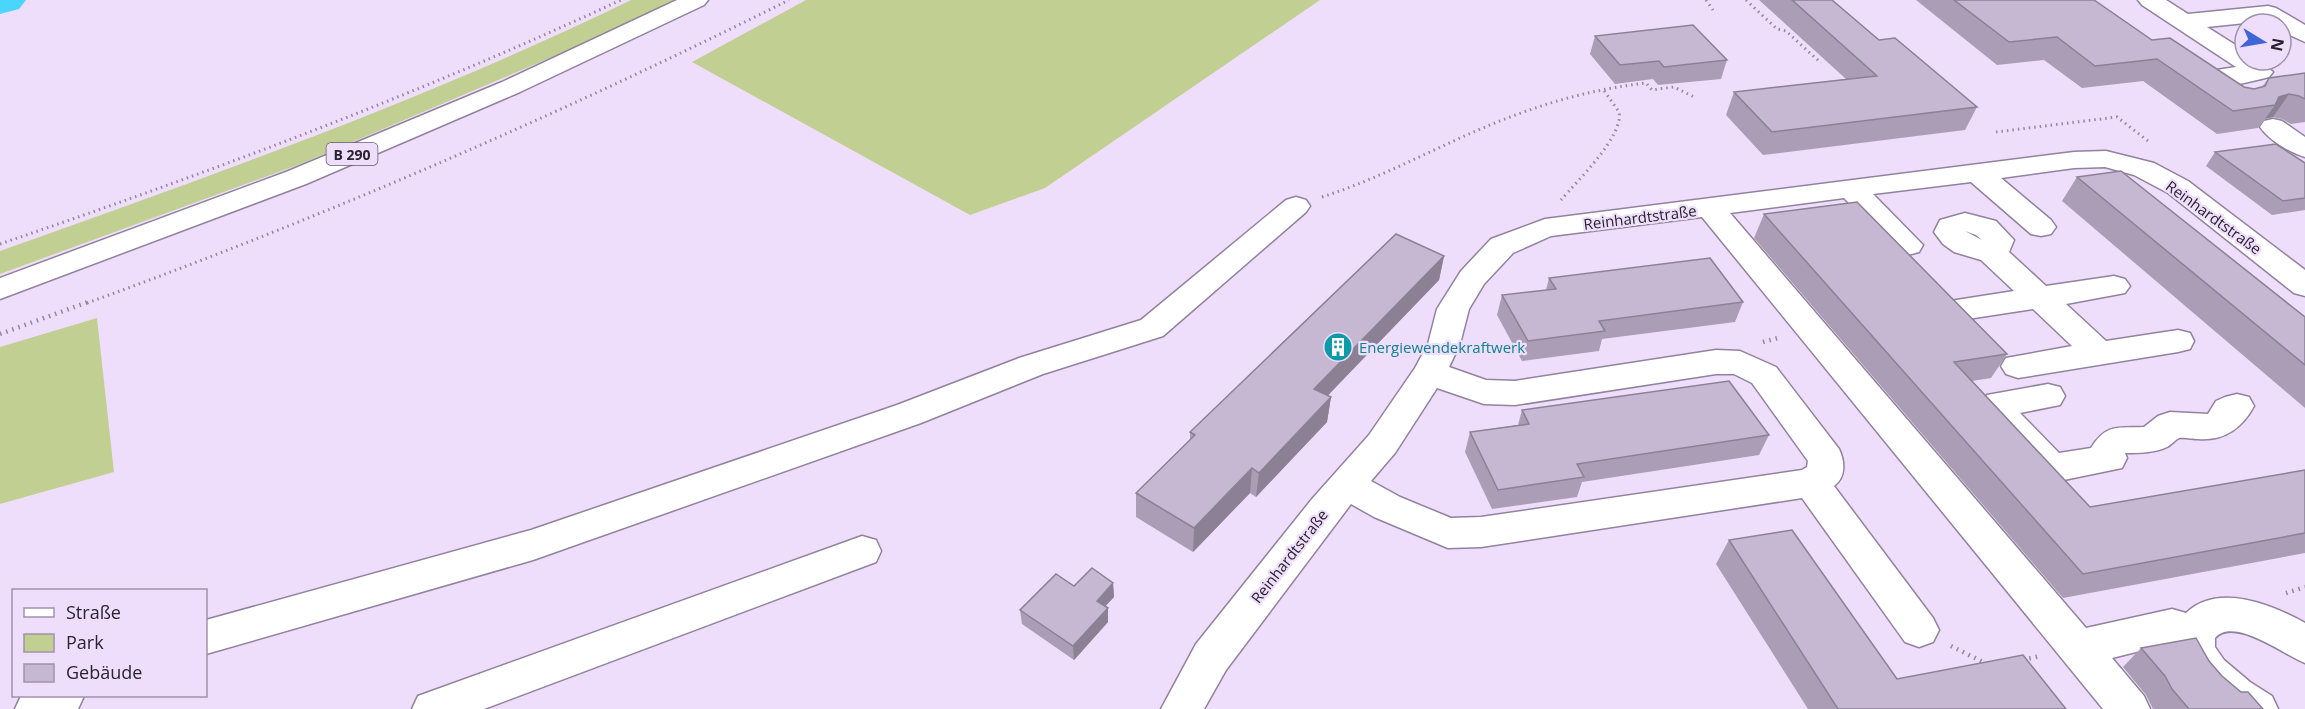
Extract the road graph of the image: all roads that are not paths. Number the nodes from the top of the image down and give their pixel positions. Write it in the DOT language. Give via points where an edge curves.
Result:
graph roads {
  1 [pos="696,0"];
  2 [pos="2150,0"];
  3 [pos="2184,22"];
  4 [pos="2305,34"];
  5 [pos="2166,53"];
  6 [pos="2233,54"];
  7 [pos="2260,72"];
  8 [pos="2205,79"];
  9 [pos="2284,79"];
  10 [pos="2238,102"];
  11 [pos="2273,127"];
  12 [pos="2305,149"];
  13 [pos="1978,172"];
  14 [pos="1851,189"];
  15 [pos="1296,206"];
  16 [pos="1710,208"];
  17 [pos="2041,227"];
  18 [pos="1908,245"];
  19 [pos="1989,250"];
  20 [pos="2114,285"];
  21 [pos="2305,286"];
  22 [pos="0,289"];
  23 [pos="2039,297"];
  24 [pos="1961,309"];
  25 [pos="2178,341"];
  26 [pos="2099,353"];
  27 [pos="2018,366"];
  28 [pos="1430,373"];
  29 [pos="2048,396"];
  30 [pos="2237,406"];
  31 [pos="1810,483"];
  32 [pos="1346,484"];
  33 [pos="862,551"];
  34 [pos="1919,630"];
  35 [pos="2195,633"];
  36 [pos="207,637"];
  37 [pos="2305,645"];
  38 [pos="2078,648"];
  39 [pos="61,697"];
  40 [pos="36,709"];
  41 [pos="433,709"];
  42 [pos="1182,709"];
  43 [pos="2130,709"];
  44 [pos="2257,709"];
  1 -- 22 [label="street, B 290" via="511,87 296,178"];
  2 -- 3 [label="street"];
  3 -- 4 [label="street" via="2268,13"];
  3 -- 6 [label="street"];
  5 -- 8 [label="street"];
  7 -- 8 [label="street"];
  7 -- 9 [label="street" via="2274,80"];
  8 -- 10 [label="street"];
  11 -- 12 [label="street"];
  13 -- 14 [label="street, Reinhardtstraße"];
  13 -- 17 [label="street"];
  13 -- 21 [label="street, Reinhardtstraße" via="2106,159 2144,169 2178,188"];
  14 -- 16 [label="street, Reinhardtstraße"];
  14 -- 18 [label="street"];
  15 -- 36 [label="street" via="1152,328 1031,366 909,414 533,545"];
  16 -- 28 [label="street, Reinhardtstraße" via="1545,228 1502,246 1472,278 1454,309"];
  16 -- 38 [label="street"];
  19 -- 23 [label="street"];
  20 -- 23 [label="street"];
  23 -- 24 [label="street"];
  23 -- 26 [label="street"];
  25 -- 26 [label="street"];
  26 -- 27 [label="street"];
  28 -- 31 [label="street" via="1484,392 1515,393 1716,362 1740,363 1764,375 1826,459 1825,473"];
  28 -- 32 [label="street, Reinhardtstraße" via="1382,444"];
  29 -- 30 [label="street" via="1999,404 1998,411 2045,463 2058,467 2107,457 2112,443 2152,440 2170,425 2216,426 2226,419 2228,410"];
  31 -- 32 [label="street" via="1481,532 1448,533"];
  31 -- 34 [label="street"];
  32 -- 42 [label="street, Reinhardtstraße" via="1210,657"];
  33 -- 41 [label="street"];
  35 -- 37 [label="street" via="2202,622 2234,615 2280,629"];
  35 -- 38 [label="street" via="2172,626"];
  35 -- 44 [label="street" via="2195,648 2203,665 2218,683"];
  38 -- 43 [label="street"];
  39 -- 40 [label="street"];
}
